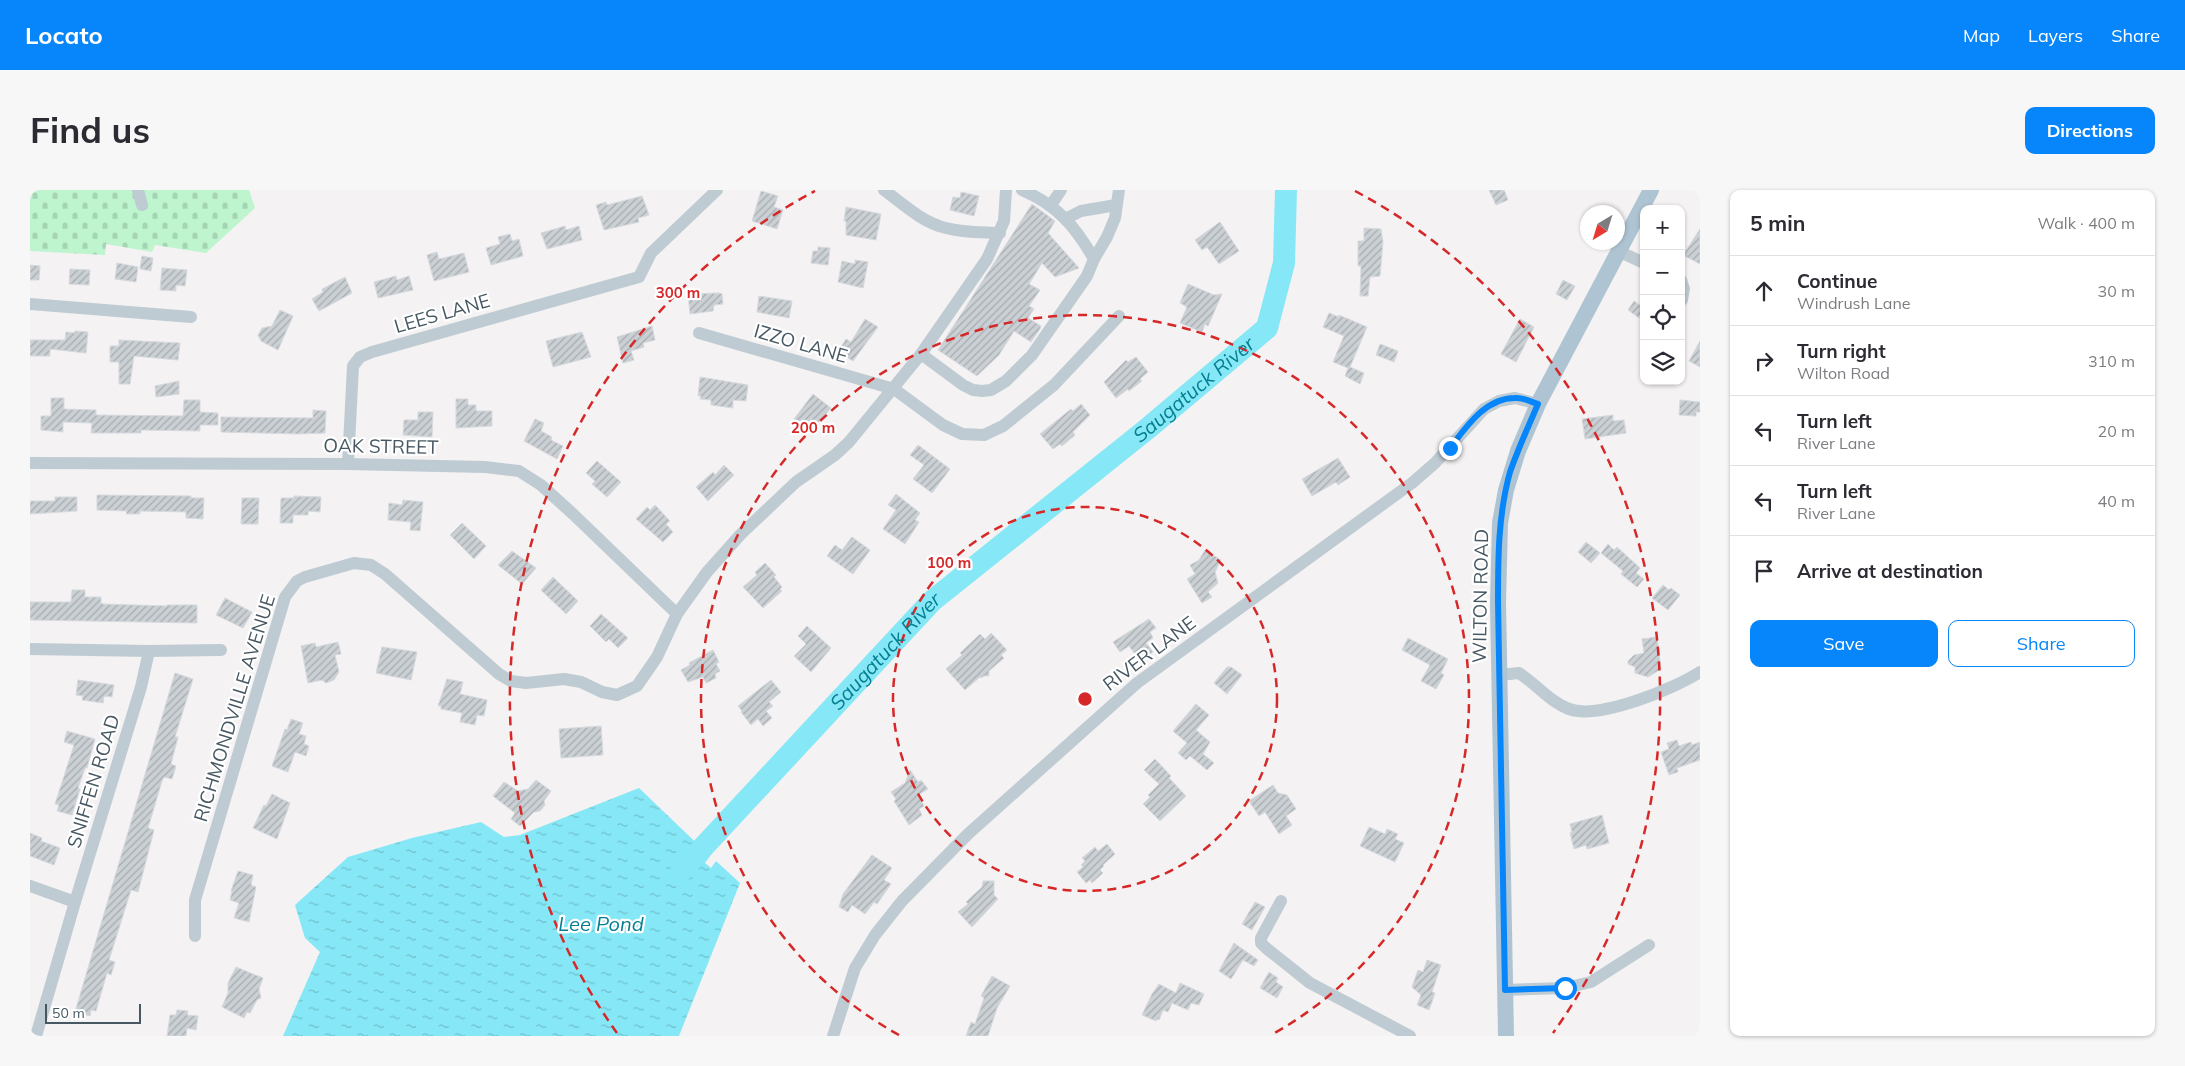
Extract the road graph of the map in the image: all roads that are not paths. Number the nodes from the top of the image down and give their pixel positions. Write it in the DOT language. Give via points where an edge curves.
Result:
graph roads {
  1 [pos="138,190"];
  2 [pos="717,190"];
  3 [pos="884,190"];
  4 [pos="1006,190"];
  5 [pos="1022,190"];
  6 [pos="1061,190"];
  7 [pos="1118,190"];
  8 [pos="1651,190"];
  9 [pos="1051,204"];
  10 [pos="142,205"];
  11 [pos="1116,205"];
  12 [pos="1065,219"];
  13 [pos="1000,233"];
  14 [pos="1618,251"];
  15 [pos="1094,259"];
  16 [pos="1640,261"];
  17 [pos="30,304"];
  18 [pos="1119,316"];
  19 [pos="191,317"];
  20 [pos="699,333"];
  21 [pos="921,354"];
  22 [pos="894,389"];
  23 [pos="1538,404"];
  24 [pos="30,463"];
  25 [pos="348,464"];
  26 [pos="677,614"];
  27 [pos="30,649"];
  28 [pos="221,650"];
  29 [pos="149,651"];
  30 [pos="1700,672"];
  31 [pos="1499,675"];
  32 [pos="30,886"];
  33 [pos="1281,901"];
  34 [pos="75,902"];
  35 [pos="195,936"];
  36 [pos="1649,945"];
  37 [pos="1505,990"];
  38 [pos="36,1036"];
  39 [pos="833,1036"];
  40 [pos="1410,1036"];
  41 [pos="1506,1036"];
  1 -- 10 [label="street"];
  2 -- 25 [label="street, LEES LANE" via="651,253 639,277 360,357 353,366"];
  3 -- 13 [label="street" via="930,223 954,230"];
  4 -- 13 [label="street, RICHMONDVILLE AVENUE" via="1007,202"];
  5 -- 9 [label="street"];
  6 -- 9 [label="street"];
  7 -- 11 [label="street"];
  8 -- 14 [label="main road, WILTON ROAD"];
  9 -- 12 [label="street"];
  11 -- 12 [label="street" via="1081,211"];
  11 -- 15 [label="street" via="1115,218"];
  12 -- 15 [label="street"];
  13 -- 21 [label="street, RICHMONDVILLE AVENUE" via="987,259"];
  14 -- 16 [label="street"];
  14 -- 23 [label="main road, WILTON ROAD"];
  15 -- 21 [label="street" via="1087,276 1032,355 1006,381 991,390 982,391 963,385"];
  17 -- 19 [label="street"];
  18 -- 22 [label="street" via="1054,385 1003,426 984,435 962,434 943,425"];
  20 -- 22 [label="street, IZZO LANE"];
  21 -- 22 [label="street, RICHMONDVILLE AVENUE"];
  22 -- 26 [label="street, RICHMONDVILLE AVENUE" via="849,442 796,482 742,534 692,590"];
  23 -- 31 [label="main road, WILTON ROAD" via="1510,472 1500,523"];
  23 -- 39 [label="street, RIVER LANE" via="1515,398 1499,401 1484,409 1435,463 1412,483 1137,683 1096,718 941,860 890,915 854,968"];
  24 -- 25 [label="street, OAK STREET"];
  25 -- 26 [label="street, OAK STREET" via="485,467 519,471 541,485"];
  26 -- 35 [label="street, RICHMONDVILLE AVENUE" via="646,676 630,691 617,695 564,679 526,683 511,681 371,565 354,563 297,581 282,606 195,900"];
  27 -- 29 [label="street"];
  28 -- 29 [label="street"];
  29 -- 34 [label="street, SNIFFEN ROAD" via="141,687"];
  30 -- 31 [label="street" via="1639,700 1590,712 1567,708 1519,673"];
  31 -- 37 [label="main road, WILTON ROAD"];
  32 -- 34 [label="street"];
  33 -- 40 [label="street" via="1261,943 1310,983"];
  34 -- 38 [label="street, SNIFFEN ROAD"];
  36 -- 37 [label="street" via="1591,982 1565,988"];
  37 -- 41 [label="main road, WILTON ROAD"];
}
